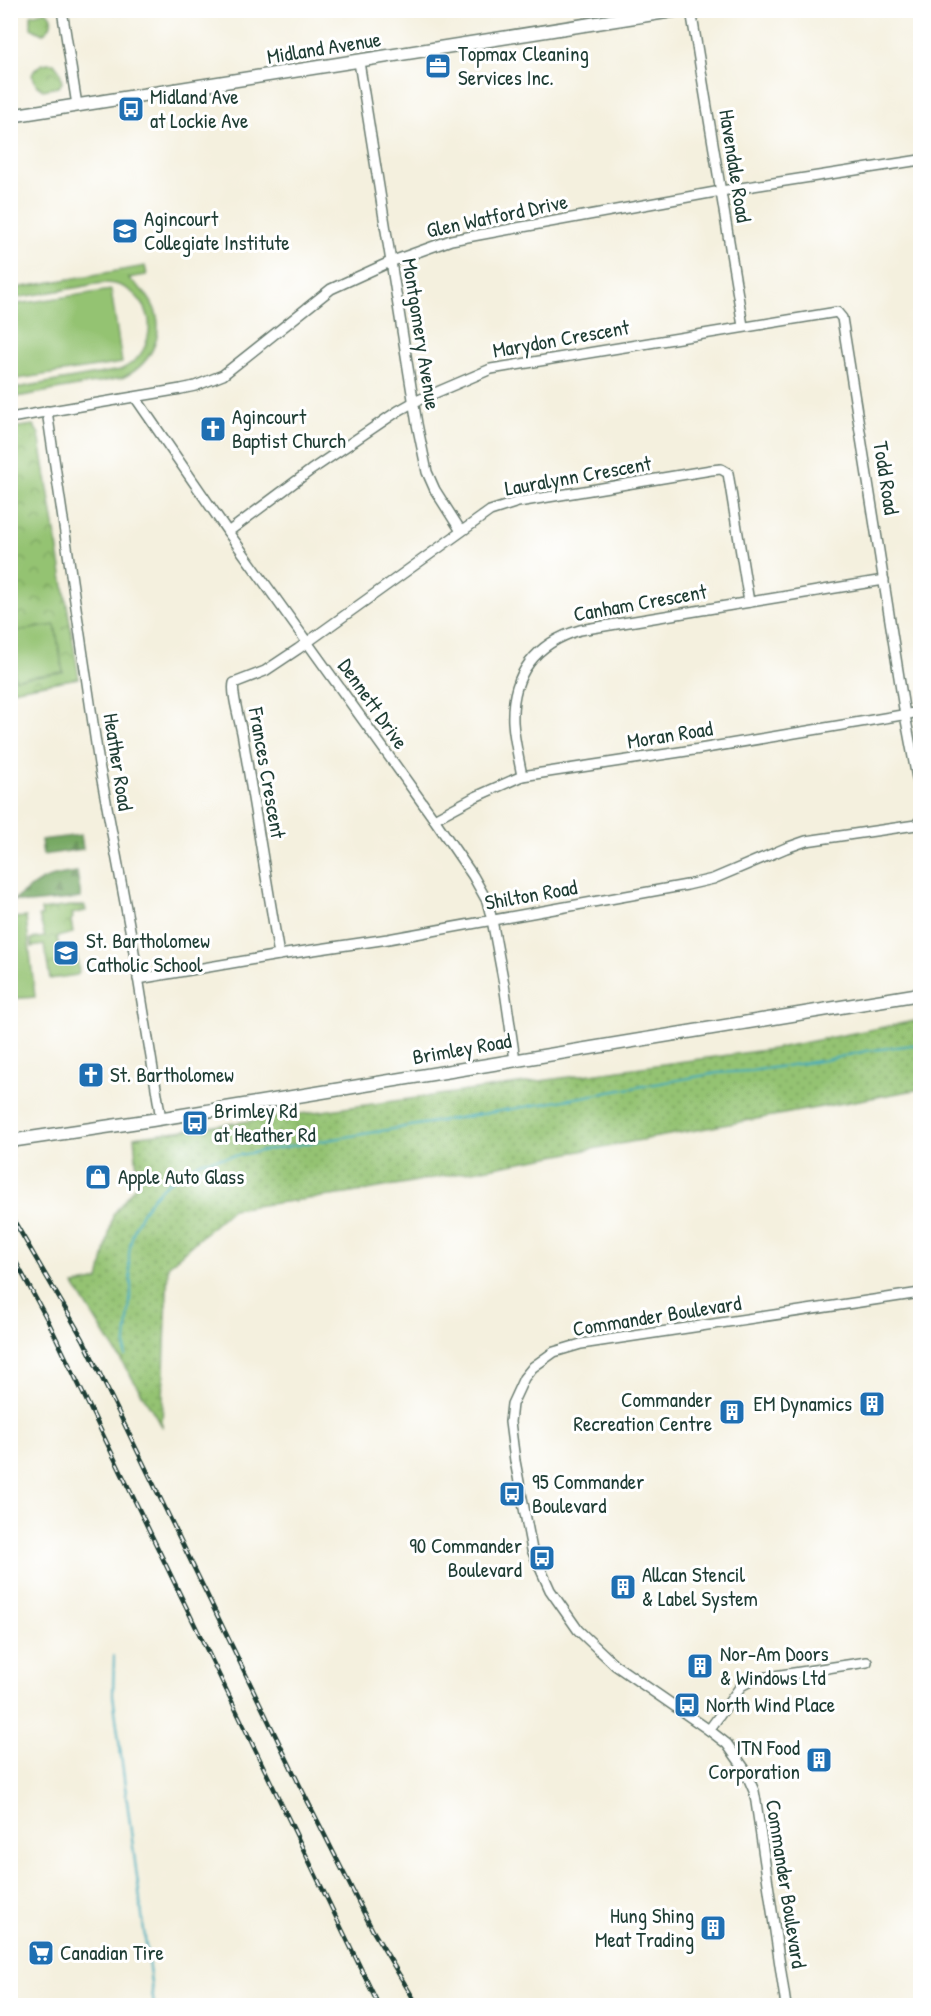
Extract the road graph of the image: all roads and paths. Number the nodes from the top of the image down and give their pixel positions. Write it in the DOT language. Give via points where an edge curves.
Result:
graph roads {
  1 [pos="62,10"];
  2 [pos="679,10"];
  3 [pos="691,10"];
  4 [pos="358,62"];
  5 [pos="77,105"];
  6 [pos="10,116"];
  7 [pos="921,160"];
  8 [pos="721,192"];
  9 [pos="390,262"];
  10 [pos="837,312"];
  11 [pos="743,327"];
  12 [pos="135,397"];
  13 [pos="414,402"];
  14 [pos="46,411"];
  15 [pos="10,418"];
  16 [pos="461,531"];
  17 [pos="228,532"];
  18 [pos="884,580"];
  19 [pos="749,602"];
  20 [pos="308,642"];
  21 [pos="921,712"];
  22 [pos="906,715"];
  23 [pos="522,776"];
  24 [pos="921,794"];
  25 [pos="434,819"];
  26 [pos="921,820"];
  27 [pos="492,920"];
  28 [pos="279,955"];
  29 [pos="138,979"];
  30 [pos="921,994"];
  31 [pos="515,1060"];
  32 [pos="161,1119"];
  33 [pos="10,1141"];
  34 [pos="921,1293"];
  35 [pos="867,1662"];
  36 [pos="709,1730"];
  37 [pos="786,2006"];
  1 -- 5 [label="street"];
  2 -- 4 [label="main road, Midland Avenue"];
  3 -- 8 [label="street, Havendale Road"];
  4 -- 5 [label="main road, Midland Avenue"];
  4 -- 9 [label="street, Montgomery Avenue"];
  5 -- 6 [label="main road, Midland Avenue"];
  7 -- 8 [label="street, Glen Watford Drive"];
  8 -- 9 [label="street, Glen Watford Drive" via="451,240"];
  8 -- 11 [label="street, Havendale Road"];
  9 -- 12 [label="street, Glen Watford Drive" via="331,289 223,375 195,386"];
  9 -- 13 [label="street, Montgomery Avenue"];
  10 -- 11 [label="street, Marydon Crescent"];
  10 -- 18 [label="street, Todd Road" via="842,318"];
  11 -- 13 [label="street, Marydon Crescent" via="491,369"];
  12 -- 14 [label="street, Glen Watford Drive"];
  12 -- 17 [label="street, Dennett Drive"];
  13 -- 16 [label="street, Montgomery Avenue" via="427,472"];
  13 -- 17 [label="street, Marydon Crescent" via="311,470"];
  14 -- 15 [label="street, Glen Watford Drive"];
  14 -- 29 [label="street, Heather Road" via="99,764"];
  16 -- 19 [label="street, Lauralynn Crescent" via="490,511 518,502 721,469 728,473"];
  16 -- 20 [label="street, Lauralynn Crescent"];
  17 -- 20 [label="street, Dennett Drive"];
  18 -- 19 [label="street, Canham Crescent"];
  18 -- 22 [label="street, Todd Road"];
  19 -- 23 [label="street, Canham Crescent" via="580,630 542,648 520,676 513,704"];
  20 -- 25 [label="street, Dennett Drive"];
  20 -- 28 [label="street, Frances Crescent" via="265,671 238,680 232,690"];
  21 -- 22 [label="street, Moran Road"];
  22 -- 23 [label="street, Moran Road"];
  22 -- 24 [label="street, Todd Road"];
  23 -- 25 [label="street, Moran Road"];
  25 -- 27 [label="street, Dennett Drive" via="473,876"];
  26 -- 27 [label="street, Shilton Road" via="916,825 806,842 713,879"];
  27 -- 28 [label="street, Shilton Road"];
  27 -- 31 [label="street, Dennett Drive"];
  28 -- 29 [label="street, Shilton Road"];
  29 -- 32 [label="street, Heather Road"];
  30 -- 31 [label="main road, Brimley Road"];
  31 -- 32 [label="main road, Brimley Road"];
  32 -- 33 [label="main road, Brimley Road"];
  34 -- 36 [label="street, Commander Boulevard" via="581,1344 554,1352 533,1367 517,1391 510,1422 517,1471 532,1550 550,1590 578,1630 608,1659"];
  35 -- 36 [label="street" via="754,1679 741,1686"];
  36 -- 37 [label="street, Commander Boulevard" via="727,1744 754,1791"];
}
